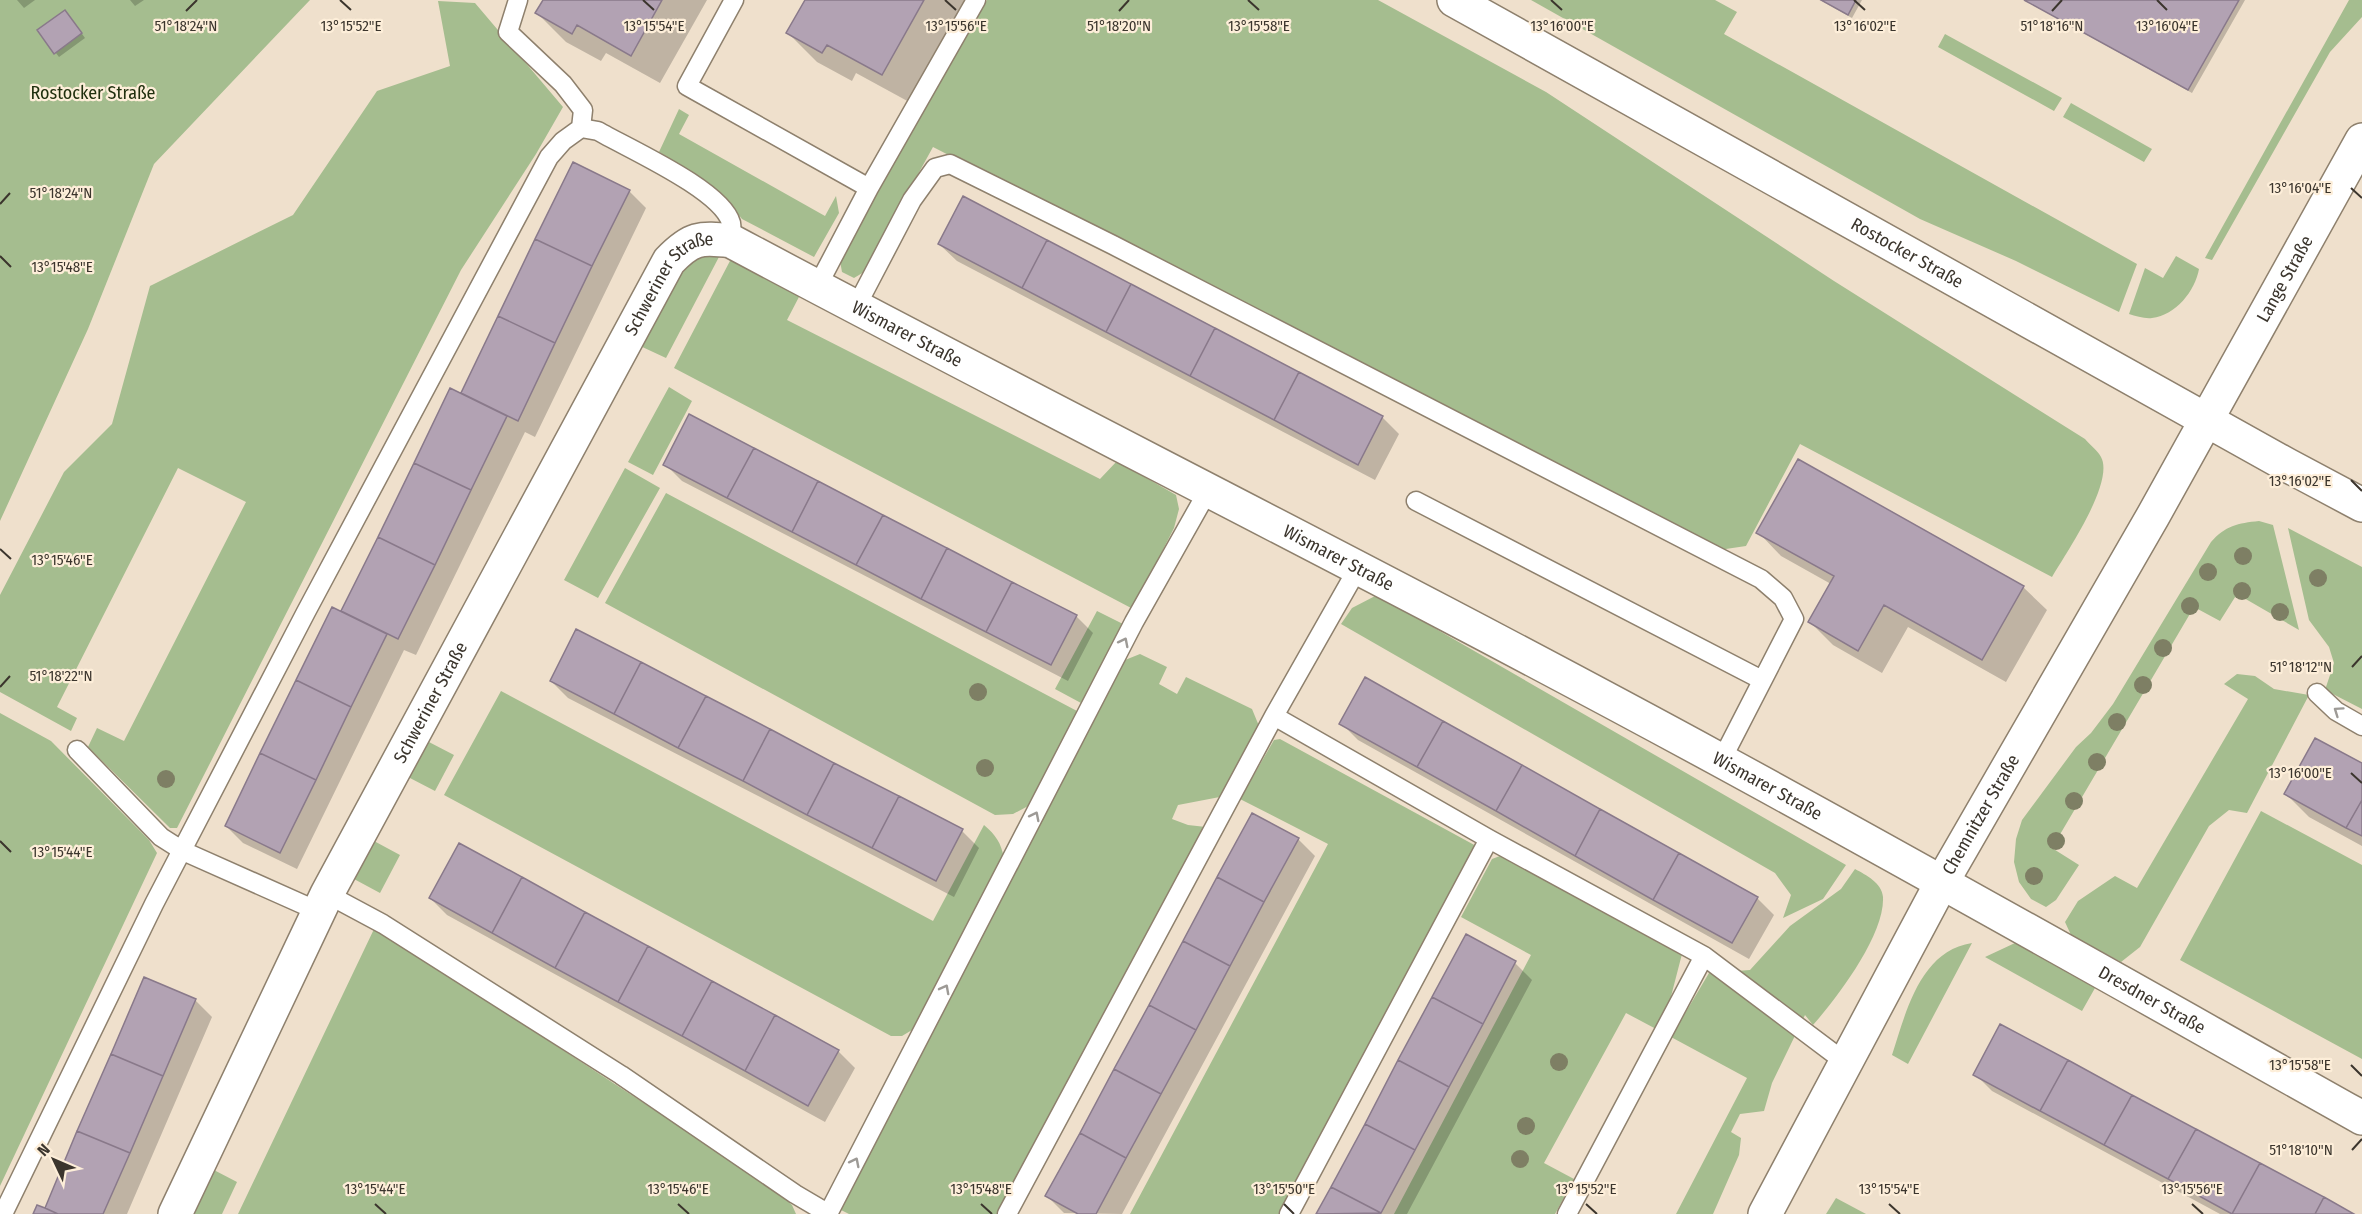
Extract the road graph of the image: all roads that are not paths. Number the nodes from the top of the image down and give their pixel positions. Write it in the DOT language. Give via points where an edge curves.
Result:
graph roads {
  1 [pos="518,0"];
  2 [pos="734,0"];
  3 [pos="976,0"];
  4 [pos="1454,0"];
  5 [pos="581,128"];
  6 [pos="2362,140"];
  7 [pos="869,188"];
  8 [pos="731,241"];
  9 [pos="817,287"];
  10 [pos="856,307"];
  11 [pos="2206,420"];
  12 [pos="1209,489"];
  13 [pos="1416,501"];
  14 [pos="2362,505"];
  15 [pos="1358,568"];
  16 [pos="1762,680"];
  17 [pos="2316,693"];
  18 [pos="1274,716"];
  19 [pos="2362,726"];
  20 [pos="77,750"];
  21 [pos="1721,761"];
  22 [pos="1490,839"];
  23 [pos="183,851"];
  24 [pos="1942,882"];
  25 [pos="324,903"];
  26 [pos="1704,956"];
  27 [pos="1845,1062"];
  28 [pos="2362,1118"];
  29 [pos="3,1214"];
  30 [pos="175,1214"];
  31 [pos="829,1214"];
  32 [pos="1007,1214"];
  33 [pos="1289,1214"];
  34 [pos="1568,1214"];
  35 [pos="1765,1214"];
  1 -- 5 [label="lane" via="508,32 564,84 583,110"];
  2 -- 7 [label="lane" via="687,86"];
  3 -- 7 [label="lane"];
  4 -- 11 [label="street, Rostocker Straße"];
  5 -- 8 [label="lane" via="598,131 696,184 726,213"];
  5 -- 23 [label="lane" via="549,157"];
  6 -- 11 [label="street, Lange Straße"];
  7 -- 9 [label="lane"];
  8 -- 9 [label="street, Wismarer Straße"];
  8 -- 25 [label="street, Schweriner Straße" via="704,238 683,246 669,261"];
  9 -- 10 [label="street, Wismarer Straße"];
  10 -- 12 [label="street, Wismarer Straße"];
  10 -- 16 [label="lane" via="912,200 935,168 951,164 1761,579 1783,598 1794,619"];
  11 -- 14 [label="street, Rostocker Straße"];
  11 -- 24 [label="street, Chemnitzer Straße"];
  12 -- 15 [label="street, Wismarer Straße"];
  31 -- 12 [label="lane, one-way" via="1134,621"];
  13 -- 16 [label="lane"];
  15 -- 18 [label="lane"];
  15 -- 21 [label="street, Wismarer Straße"];
  16 -- 21 [label="lane"];
  19 -- 17 [label="lane, one-way"];
  18 -- 22 [label="lane"];
  18 -- 32 [label="lane"];
  20 -- 23 [label="lane" via="161,837"];
  21 -- 24 [label="street, Wismarer Straße"];
  22 -- 26 [label="lane"];
  22 -- 33 [label="lane"];
  23 -- 25 [label="lane"];
  23 -- 29 [label="lane"];
  24 -- 27 [label="street, Chemnitzer Straße"];
  24 -- 28 [label="street, Dresdner Straße"];
  25 -- 30 [label="street, Schweriner Straße"];
  25 -- 31 [label="lane" via="383,924"];
  26 -- 27 [label="lane"];
  26 -- 34 [label="lane"];
  27 -- 35 [label="street, Chemnitzer Straße"];
}
